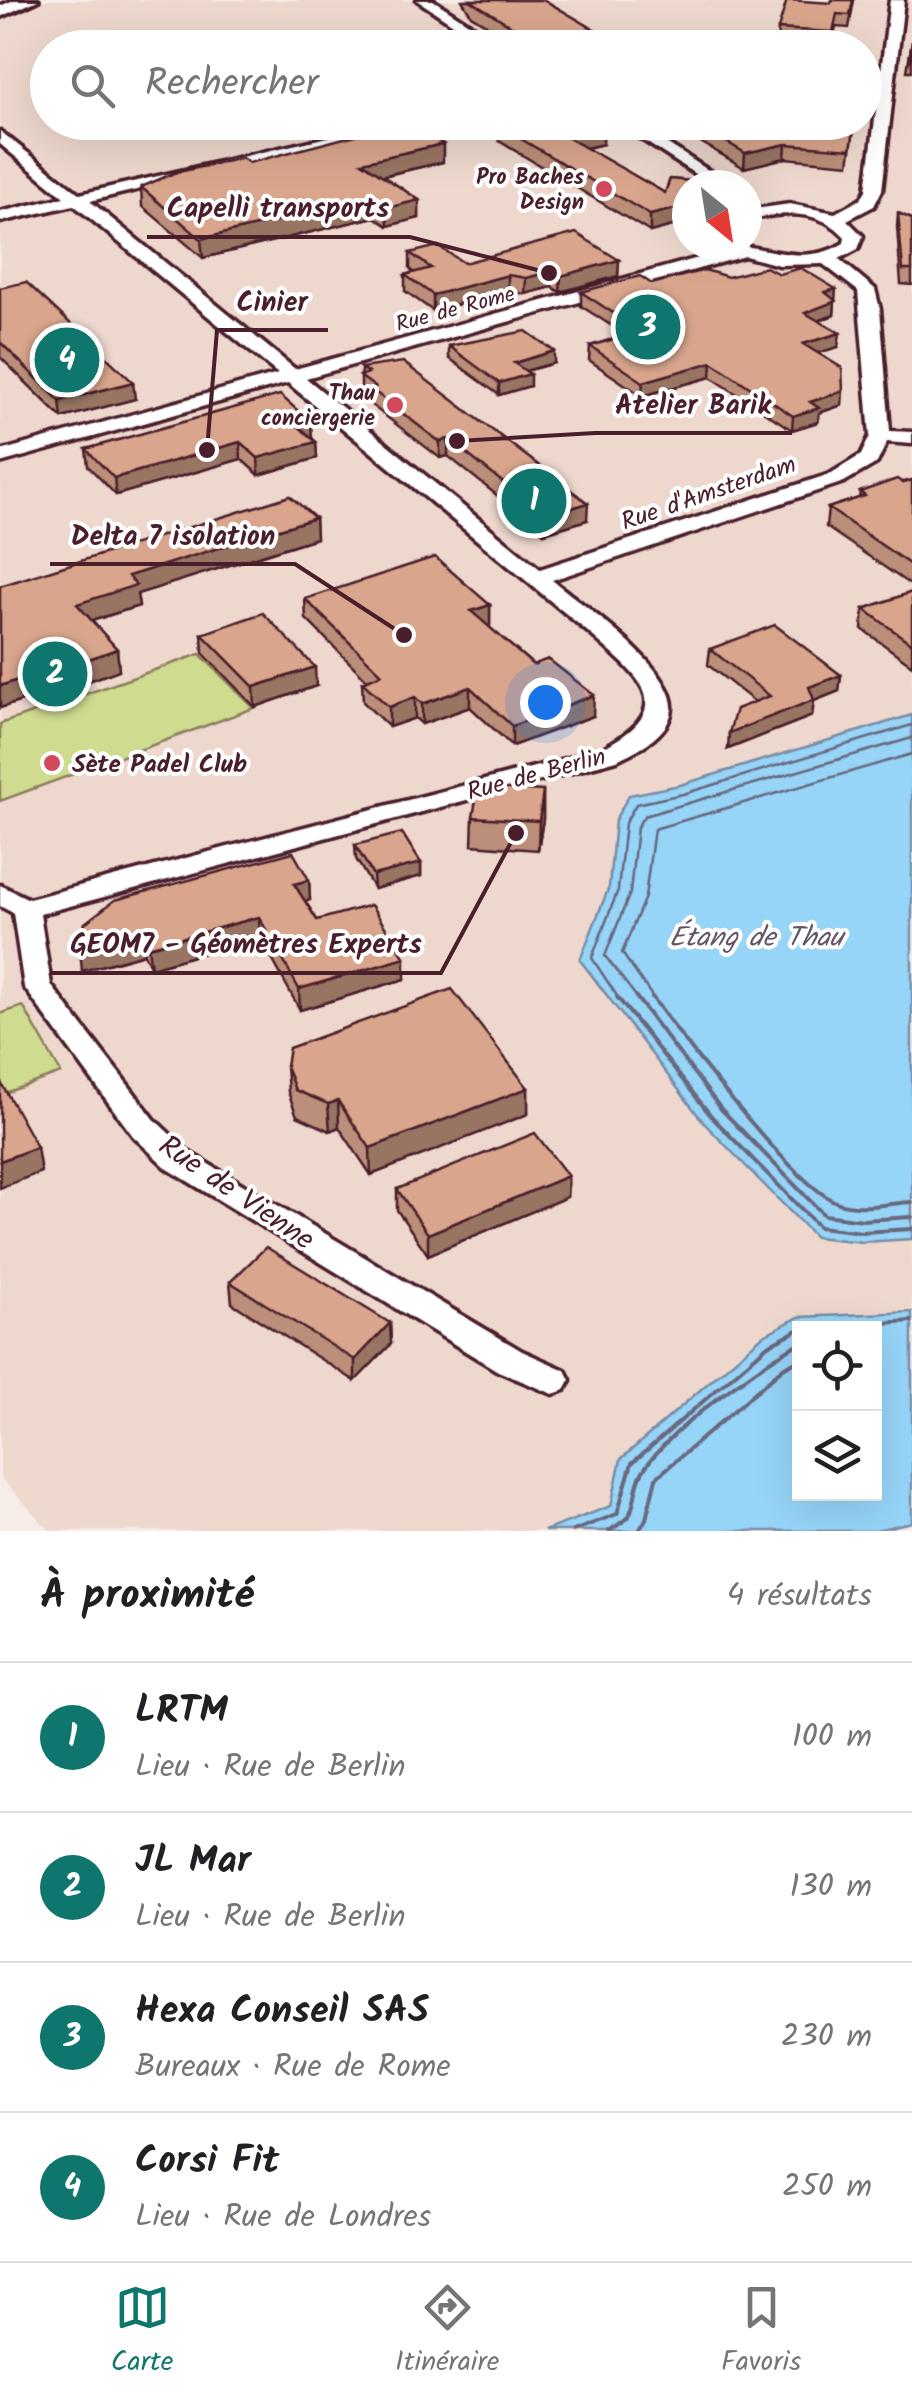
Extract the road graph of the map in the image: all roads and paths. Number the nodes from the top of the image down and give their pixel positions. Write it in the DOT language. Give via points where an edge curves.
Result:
graph roads {
  1 [pos="29,0"];
  2 [pos="424,0"];
  3 [pos="897,0"];
  4 [pos="0,12"];
  5 [pos="472,30"];
  6 [pos="882,124"];
  7 [pos="0,136"];
  8 [pos="337,140"];
  9 [pos="651,140"];
  10 [pos="880,140"];
  11 [pos="699,170"];
  12 [pos="80,199"];
  13 [pos="762,209"];
  14 [pos="0,217"];
  15 [pos="836,219"];
  16 [pos="762,254"];
  17 [pos="827,258"];
  18 [pos="698,260"];
  19 [pos="292,376"];
  20 [pos="880,436"];
  21 [pos="912,438"];
  22 [pos="0,456"];
  23 [pos="536,578"];
  24 [pos="13,901"];
  25 [pos="553,1380"];
  1 -- 4 [label="main road"];
  2 -- 5 [label="street"];
  3 -- 6 [label="street"];
  7 -- 12 [label="street, Rue de Berlin"];
  8 -- 12 [label="street"];
  9 -- 11 [label="street"];
  10 -- 15 [label="street" via="868,202"];
  12 -- 14 [label="street"];
  12 -- 19 [label="street, Rue de Berlin"];
  13 -- 15 [label="street"];
  15 -- 17 [label="street" via="854,236"];
  16 -- 17 [label="street"];
  17 -- 20 [label="street" via="866,290"];
  18 -- 19 [label="street, Rue de Rome"];
  19 -- 22 [label="street, Rue de Rome"];
  19 -- 23 [label="street, Rue de Berlin"];
  20 -- 21 [label="street"];
  20 -- 23 [label="street, Rue d'Amsterdam" via="863,466 837,478"];
  23 -- 24 [label="street, Rue de Berlin" via="658,688 658,717 638,741 608,755"];
  24 -- 25 [label="street, Rue de Vienne" via="38,987 159,1144 493,1351"];
}
